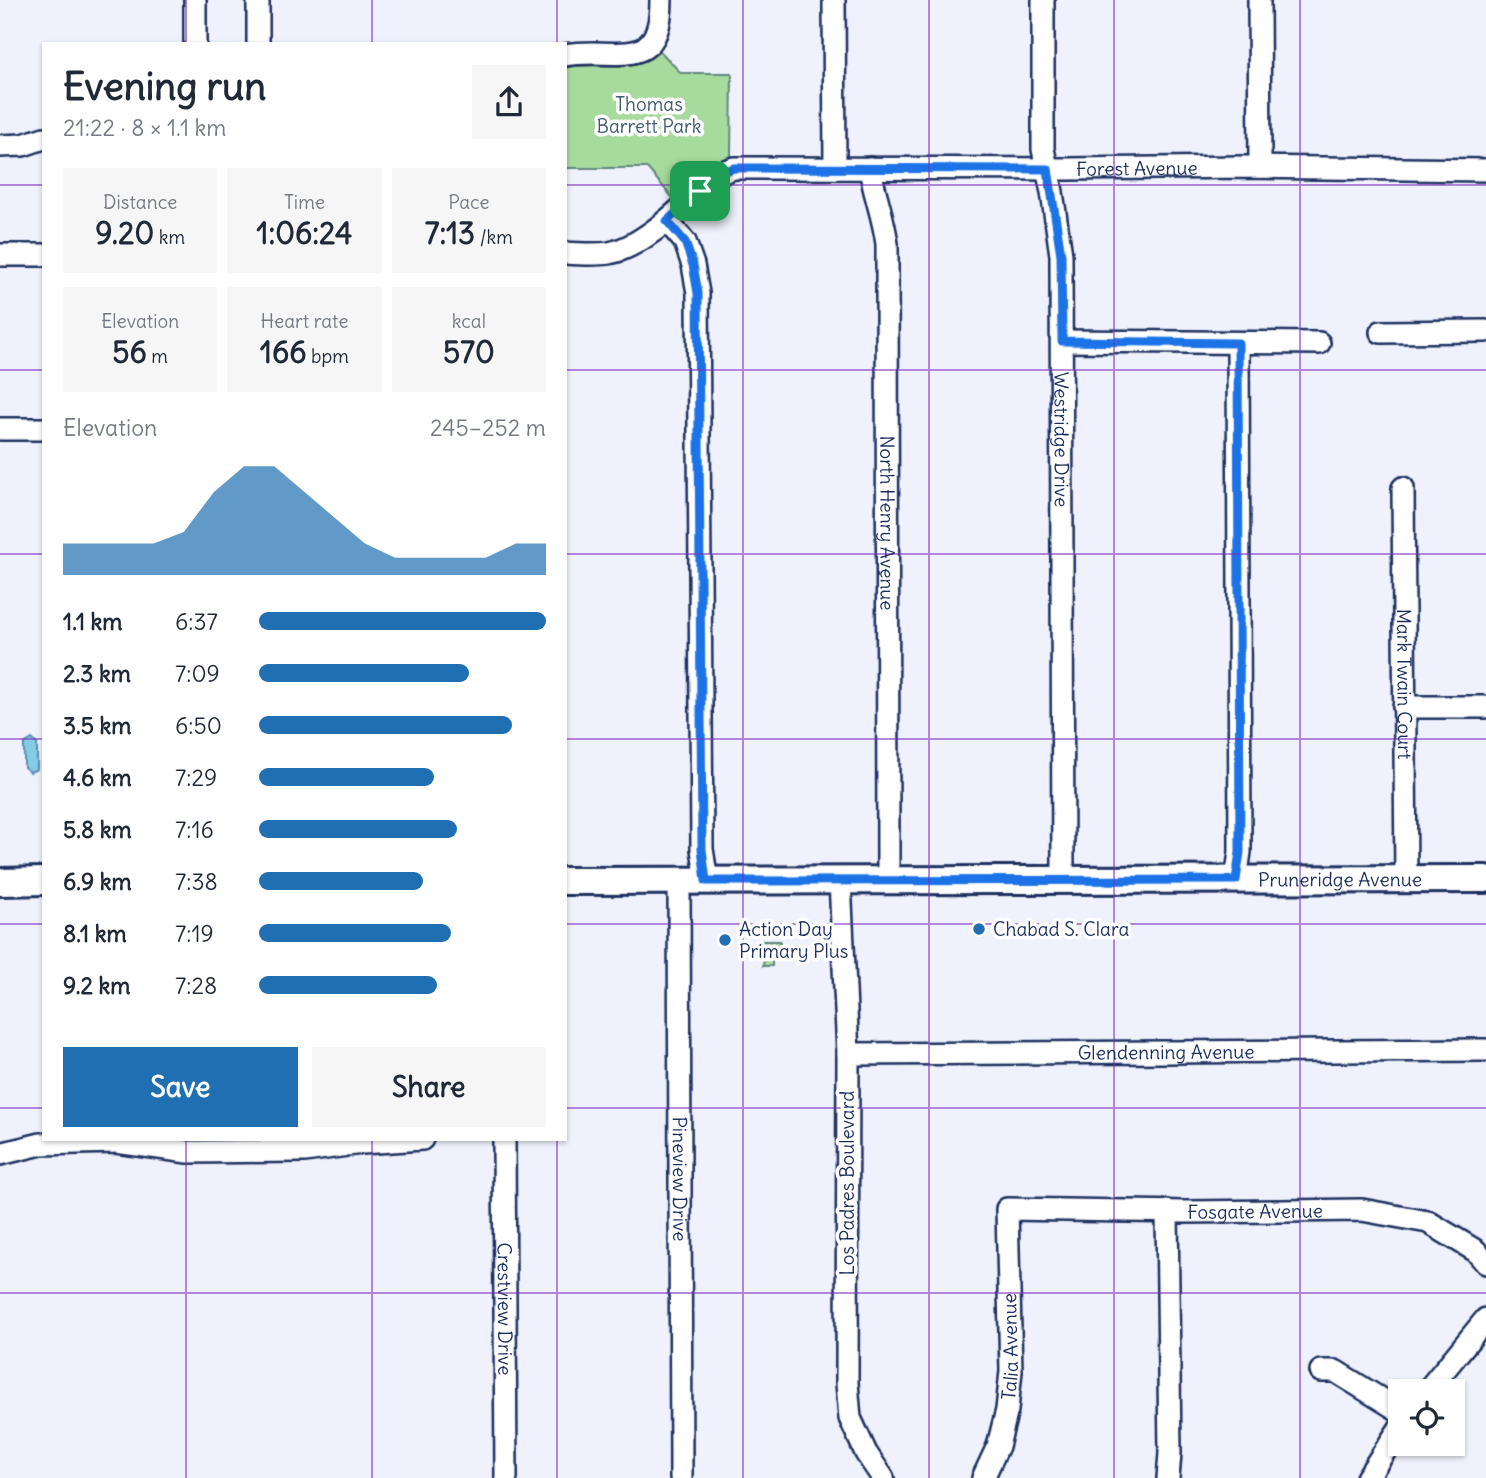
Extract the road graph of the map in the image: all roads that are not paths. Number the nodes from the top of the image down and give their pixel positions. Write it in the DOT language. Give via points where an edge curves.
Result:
graph roads {
  1 [pos="195,0"];
  2 [pos="258,0"];
  3 [pos="661,0"];
  4 [pos="834,0"];
  5 [pos="1042,0"];
  6 [pos="1259,0"];
  7 [pos="195,42"];
  8 [pos="258,42"];
  9 [pos="567,55"];
  10 [pos="42,139"];
  11 [pos="0,146"];
  12 [pos="1260,167"];
  13 [pos="835,168"];
  14 [pos="870,168"];
  15 [pos="1048,169"];
  16 [pos="1486,170"];
  17 [pos="667,221"];
  18 [pos="567,253"];
  19 [pos="0,255"];
  20 [pos="42,255"];
  21 [pos="1486,331"];
  22 [pos="1381,332"];
  23 [pos="1062,341"];
  24 [pos="1238,343"];
  25 [pos="1319,344"];
  26 [pos="0,429"];
  27 [pos="42,429"];
  28 [pos="1403,488"];
  29 [pos="1404,707"];
  30 [pos="1486,707"];
  31 [pos="840,880"];
  32 [pos="1063,880"];
  33 [pos="1236,880"];
  34 [pos="1406,880"];
  35 [pos="1486,880"];
  36 [pos="42,881"];
  37 [pos="567,881"];
  38 [pos="679,881"];
  39 [pos="706,881"];
  40 [pos="888,881"];
  41 [pos="0,882"];
  42 [pos="1486,1049"];
  43 [pos="848,1054"];
  44 [pos="392,1141"];
  45 [pos="504,1141"];
  46 [pos="0,1154"];
  47 [pos="1007,1209"];
  48 [pos="1167,1212"];
  49 [pos="1486,1263"];
  50 [pos="1486,1319"];
  51 [pos="1321,1371"];
  52 [pos="1437,1379"];
  53 [pos="1388,1404"];
  54 [pos="1388,1446"];
  55 [pos="506,1478"];
  56 [pos="681,1478"];
  57 [pos="883,1478"];
  58 [pos="983,1478"];
  59 [pos="1168,1478"];
  60 [pos="1367,1478"];
  1 -- 7 [label="street"];
  2 -- 8 [label="street"];
  3 -- 9 [label="street" via="658,32 643,49"];
  4 -- 13 [label="street"];
  5 -- 15 [label="street, Westridge Drive" via="1043,145"];
  6 -- 12 [label="street"];
  10 -- 11 [label="street"];
  12 -- 15 [label="street, Forest Avenue"];
  12 -- 16 [label="street, Forest Avenue"];
  13 -- 14 [label="street, Forest Avenue"];
  13 -- 17 [label="street, Forest Avenue" via="725,171"];
  14 -- 15 [label="street, Forest Avenue"];
  14 -- 40 [label="street, North Henry Avenue" via="887,244"];
  15 -- 23 [label="street, Westridge Drive" via="1061,255"];
  17 -- 18 [label="street, Forest Avenue" via="626,248 610,253"];
  17 -- 39 [label="street" via="685,242 698,293 702,849"];
  19 -- 20 [label="street"];
  21 -- 22 [label="street"];
  23 -- 24 [label="street"];
  23 -- 32 [label="street, Westridge Drive"];
  24 -- 25 [label="street"];
  24 -- 33 [label="street" via="1240,852"];
  26 -- 27 [label="street"];
  28 -- 29 [label="street, Mark Twain Court"];
  29 -- 30 [label="street"];
  29 -- 34 [label="street, Mark Twain Court"];
  31 -- 39 [label="main road, Pruneridge Avenue"];
  31 -- 40 [label="main road, Pruneridge Avenue"];
  31 -- 43 [label="street, Los Padres Boulevard"];
  32 -- 33 [label="main road, Pruneridge Avenue"];
  32 -- 40 [label="main road, Pruneridge Avenue"];
  33 -- 34 [label="main road, Pruneridge Avenue"];
  34 -- 35 [label="main road, Pruneridge Avenue"];
  36 -- 41 [label="main road"];
  37 -- 38 [label="main road, Pruneridge Avenue"];
  38 -- 39 [label="main road, Pruneridge Avenue"];
  38 -- 56 [label="street, Pineview Drive"];
  42 -- 43 [label="street, Glendenning Avenue"];
  43 -- 57 [label="street, Los Padres Boulevard" via="846,1383 850,1418"];
  44 -- 46 [label="street" via="305,1152 188,1152 116,1142 41,1144"];
  45 -- 55 [label="street, Crestview Drive"];
  47 -- 48 [label="street, Fosgate Avenue"];
  47 -- 58 [label="street, Talia Avenue" via="1011,1371 998,1446"];
  48 -- 49 [label="street, Fosgate Avenue" via="1362,1210 1428,1222 1476,1251"];
  48 -- 59 [label="street"];
  50 -- 52 [label="street"];
  51 -- 53 [label="street" via="1335,1371"];
  54 -- 60 [label="street"];
}
